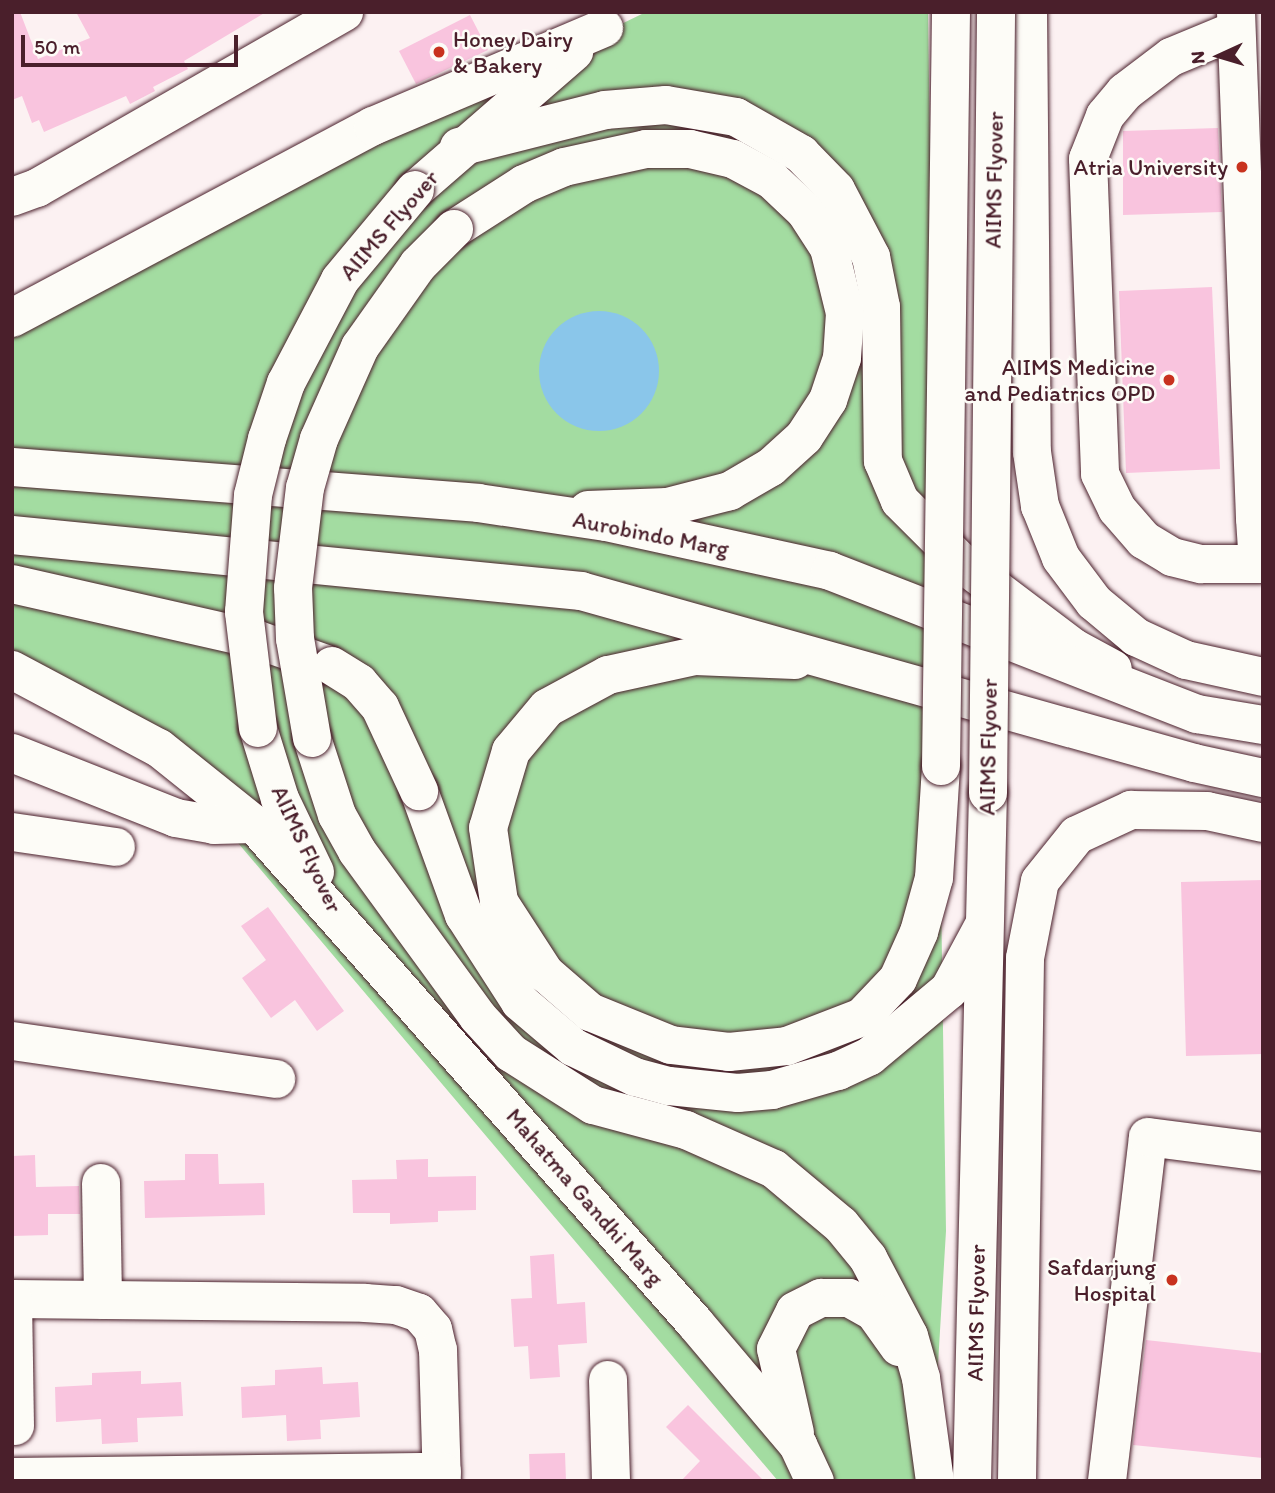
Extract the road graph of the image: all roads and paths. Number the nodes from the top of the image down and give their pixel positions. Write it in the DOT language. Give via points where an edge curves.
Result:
graph roads {
  1 [pos="951,12"];
  2 [pos="996,12"];
  3 [pos="1028,12"];
  4 [pos="342,13"];
  5 [pos="614,20"];
  6 [pos="1236,21"];
  7 [pos="459,147"];
  8 [pos="12,197"];
  9 [pos="12,318"];
  10 [pos="12,467"];
  11 [pos="478,503"];
  12 [pos="12,535"];
  13 [pos="1260,564"];
  14 [pos="12,584"];
  15 [pos="847,663"];
  16 [pos="12,670"];
  17 [pos="1263,677"];
  18 [pos="1197,714"];
  19 [pos="1263,725"];
  20 [pos="12,753"];
  21 [pos="1263,778"];
  22 [pos="1263,823"];
  23 [pos="254,824"];
  24 [pos="12,832"];
  25 [pos="116,847"];
  26 [pos="342,923"];
  27 [pos="985,925"];
  28 [pos="12,1041"];
  29 [pos="276,1079"];
  30 [pos="1263,1152"];
  31 [pos="101,1183"];
  32 [pos="13,1298"];
  33 [pos="103,1300"];
  34 [pos="921,1378"];
  35 [pos="608,1380"];
  36 [pos="15,1426"];
  37 [pos="798,1445"];
  38 [pos="442,1476"];
  39 [pos="12,1477"];
  40 [pos="611,1481"];
  41 [pos="815,1481"];
  42 [pos="935,1481"];
  43 [pos="972,1481"];
  44 [pos="1017,1481"];
  45 [pos="1107,1481"];
  1 -- 15 [label="main road, bridge" via="941,822 911,957 881,999 839,1030 758,1051 699,1050 615,1026 566,994 510,925 492,878 488,828 499,776 527,728 569,692 608,675 695,656"];
  2 -- 27 [label="main road, AIIMS Flyover, bridge"];
  3 -- 17 [label="main road" via="1032,452 1040,506 1061,558 1085,591 1136,637 1186,660"];
  4 -- 8 [label="main road" via="37,188"];
  5 -- 7 [label="main road, AIIMS Flyover"];
  5 -- 9 [label="main road" via="373,126"];
  6 -- 13 [label="main road"];
  6 -- 13 [label="main road" via="1171,57 1125,92 1105,116 1088,159 1100,460 1117,509 1144,540 1172,557 1201,564"];
  7 -- 18 [label="main road" via="605,110 666,105 736,117 801,154 836,190 871,257 881,307 883,461 900,501 964,565 1074,648"];
  7 -- 26 [label="main road, AIIMS Flyover, bridge" via="415,190 340,280 301,351 267,439 252,507 244,612 258,728 294,832"];
  10 -- 11 [label="main road, Aurobindo Marg"];
  11 -- 18 [label="main road, Aurobindo Marg" via="606,522 830,571"];
  11 -- 34 [label="main road, bridge" via="634,511 730,491 789,453 817,419 842,358 845,313 833,259 805,211 772,180 712,153 646,149 564,167 524,184 454,229 411,275 360,347 319,439 305,488 293,588 295,639 312,738 337,815 357,850 503,1044 550,1082 593,1105 716,1142 774,1169 810,1195 868,1258 909,1336"];
  12 -- 15 [label="main road" via="581,591"];
  14 -- 27 [label="main road, bridge" via="258,640 332,666 359,683 380,707 419,791 464,915 520,1002 604,1064 669,1086 726,1093 772,1090 838,1071 899,1037 950,990"];
  15 -- 21 [label="main road" via="1194,763"];
  16 -- 23 [label="main road" via="159,748"];
  18 -- 19 [label="main road, Aurobindo Marg"];
  20 -- 23 [label="main road" via="176,818 214,825"];
  22 -- 44 [label="main road" via="1208,811 1131,810 1077,835 1040,881 1025,958"];
  23 -- 26 [label="main road"];
  24 -- 25 [label="main road"];
  26 -- 37 [label="main road, Mahatma Gandhi Marg"];
  27 -- 43 [label="main road, AIIMS Flyover"];
  28 -- 29 [label="main road"];
  30 -- 45 [label="main road" via="1148,1137"];
  31 -- 33 [label="main road"];
  32 -- 33 [label="main road"];
  32 -- 36 [label="main road"];
  33 -- 38 [label="main road" via="375,1304 419,1313 433,1329 438,1350"];
  34 -- 37 [label="main road" via="862,1304 834,1297 807,1303 786,1322 776,1349"];
  34 -- 42 [label="main road"];
  35 -- 40 [label="main road"];
  37 -- 41 [label="main road, Mahatma Gandhi Marg"];
  38 -- 39 [label="main road"];
}
